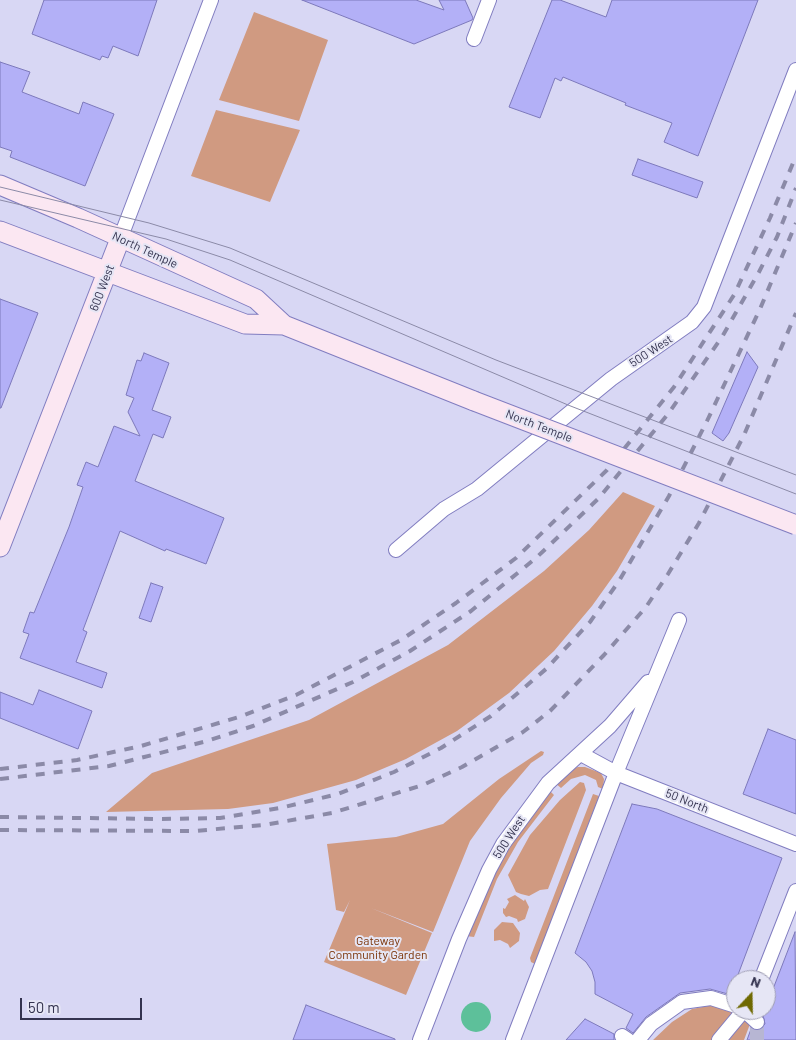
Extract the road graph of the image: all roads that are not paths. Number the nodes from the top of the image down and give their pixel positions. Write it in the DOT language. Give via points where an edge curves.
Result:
graph roads {
  1 [pos="211,0"];
  2 [pos="489,0"];
  3 [pos="474,39"];
  4 [pos="796,70"];
  5 [pos="0,186"];
  6 [pos="0,231"];
  7 [pos="120,239"];
  8 [pos="108,273"];
  9 [pos="284,325"];
  10 [pos="796,525"];
  11 [pos="0,546"];
  12 [pos="396,550"];
  13 [pos="679,620"];
  14 [pos="657,671"];
  15 [pos="581,754"];
  16 [pos="616,773"];
  17 [pos="796,844"];
  18 [pos="796,891"];
  19 [pos="765,970"];
  20 [pos="726,1003"];
  21 [pos="731,1020"];
  22 [pos="755,1020"];
  23 [pos="757,1022"];
  24 [pos="420,1040"];
  25 [pos="513,1040"];
  26 [pos="638,1040"];
  27 [pos="719,1040"];
  1 -- 7 [label="street, 600 West"];
  2 -- 3 [label="street"];
  4 -- 12 [label="street, 500 West" via="704,307 692,322 610,379 477,489 444,509"];
  5 -- 7 [label="main road, North Temple"];
  6 -- 8 [label="main road, North Temple"];
  7 -- 8 [label="main road, 600 West"];
  7 -- 9 [label="main road, North Temple" via="256,299"];
  8 -- 9 [label="main road, North Temple" via="245,324"];
  8 -- 11 [label="main road, 600 West"];
  9 -- 10 [label="main road, North Temple, bridge"];
  13 -- 14 [label="street, 500 West"];
  14 -- 15 [label="street, 500 West"];
  14 -- 16 [label="street, 500 West"];
  15 -- 16 [label="street, 50 North"];
  15 -- 24 [label="street, 500 West" via="548,783 503,844 459,939"];
  16 -- 17 [label="street, 50 North"];
  16 -- 25 [label="street, 500 West"];
  18 -- 19 [label="street"];
  20 -- 26 [label="street" via="712,998 682,1002 651,1024"];
  21 -- 27 [label="street"];
  22 -- 23 [label="street"];
}
